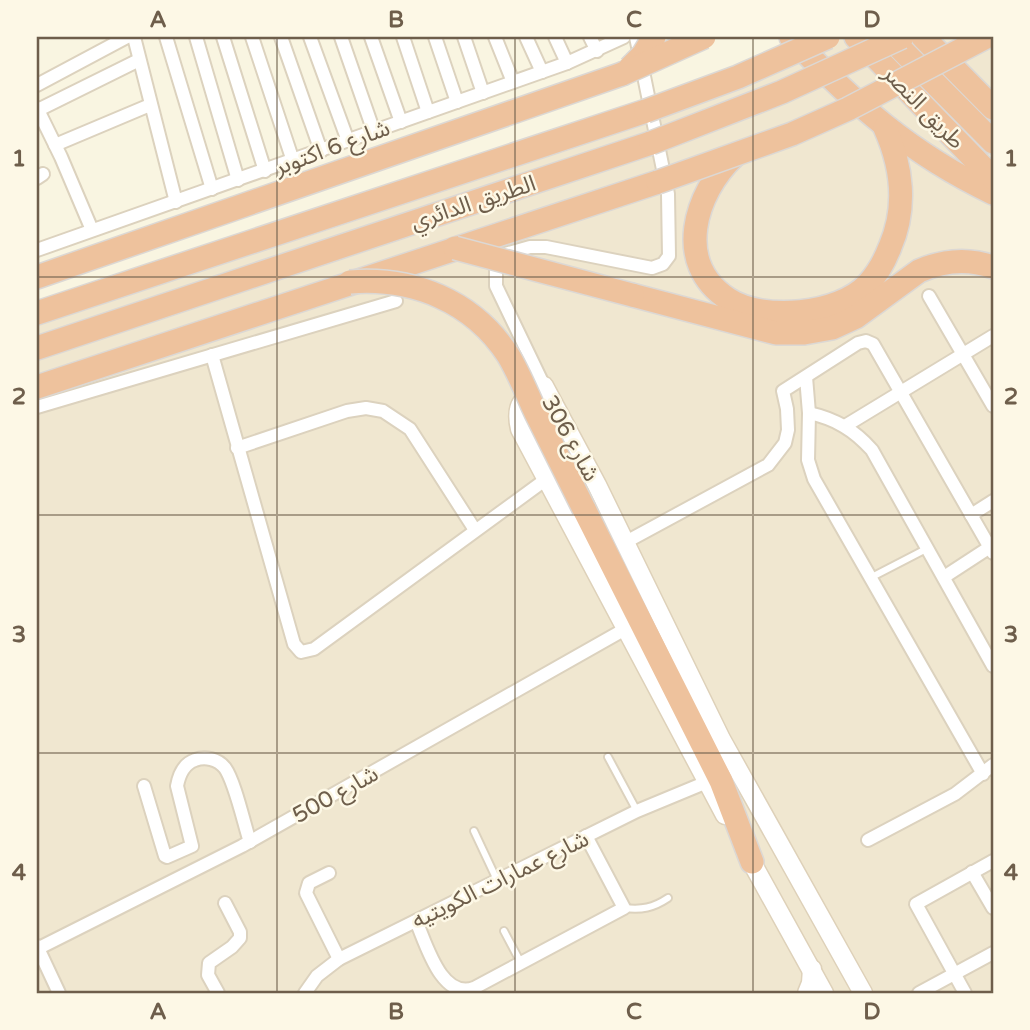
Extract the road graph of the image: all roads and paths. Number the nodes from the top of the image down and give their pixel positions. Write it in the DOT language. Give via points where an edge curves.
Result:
graph roads {
  1 [pos="127,37"];
  2 [pos="134,37"];
  3 [pos="166,37"];
  4 [pos="196,37"];
  5 [pos="223,37"];
  6 [pos="252,37"];
  7 [pos="281,37"];
  8 [pos="310,37"];
  9 [pos="341,37"];
  10 [pos="372,37"];
  11 [pos="403,37"];
  12 [pos="435,37"];
  13 [pos="464,37"];
  14 [pos="495,37"];
  15 [pos="526,37"];
  16 [pos="555,37"];
  17 [pos="590,37"];
  18 [pos="624,37"];
  19 [pos="636,37"];
  20 [pos="654,37"];
  21 [pos="704,37"];
  22 [pos="791,37"];
  23 [pos="813,37"];
  24 [pos="828,37"];
  25 [pos="856,37"];
  26 [pos="889,37"];
  27 [pos="902,37"];
  28 [pos="923,37"];
  29 [pos="986,37"];
  30 [pos="597,51"];
  31 [pos="139,60"];
  32 [pos="567,62"];
  33 [pos="542,72"];
  34 [pos="622,74"];
  35 [pos="513,82"];
  36 [pos="37,85"];
  37 [pos="483,93"];
  38 [pos="457,102"];
  39 [pos="150,105"];
  40 [pos="993,108"];
  41 [pos="428,112"];
  42 [pos="38,113"];
  43 [pos="401,122"];
  44 [pos="885,128"];
  45 [pos="374,132"];
  46 [pos="348,141"];
  47 [pos="993,142"];
  48 [pos="55,145"];
  49 [pos="321,151"];
  50 [pos="734,156"];
  51 [pos="293,161"];
  52 [pos="265,171"];
  53 [pos="238,180"];
  54 [pos="992,181"];
  55 [pos="212,189"];
  56 [pos="176,202"];
  57 [pos="92,230"];
  58 [pos="455,248"];
  59 [pos="37,250"];
  60 [pos="993,267"];
  61 [pos="37,277"];
  62 [pos="351,282"];
  63 [pos="929,296"];
  64 [pos="396,301"];
  65 [pos="37,313"];
  66 [pos="993,336"];
  67 [pos="37,348"];
  68 [pos="963,354"];
  69 [pos="212,355"];
  70 [pos="806,377"];
  71 [pos="544,386"];
  72 [pos="37,387"];
  73 [pos="901,391"];
  74 [pos="993,406"];
  75 [pos="37,408"];
  76 [pos="809,413"];
  77 [pos="845,426"];
  78 [pos="237,448"];
  79 [pos="545,480"];
  80 [pos="993,502"];
  81 [pos="971,514"];
  82 [pos="475,530"];
  83 [pos="624,543"];
  84 [pos="928,548"];
  85 [pos="992,550"];
  86 [pos="944,577"];
  87 [pos="870,578"];
  88 [pos="627,628"];
  89 [pos="993,666"];
  90 [pos="608,757"];
  91 [pos="993,765"];
  92 [pos="983,774"];
  93 [pos="707,782"];
  94 [pos="144,786"];
  95 [pos="637,811"];
  96 [pos="474,831"];
  97 [pos="586,836"];
  98 [pos="869,839"];
  99 [pos="250,842"];
  100 [pos="993,861"];
  101 [pos="752,862"];
  102 [pos="972,872"];
  103 [pos="329,873"];
  104 [pos="497,880"];
  105 [pos="668,898"];
  106 [pos="225,903"];
  107 [pos="624,908"];
  108 [pos="993,908"];
  109 [pos="416,921"];
  110 [pos="504,931"];
  111 [pos="37,948"];
  112 [pos="993,953"];
  113 [pos="339,959"];
  114 [pos="521,963"];
  115 [pos="812,969"];
  116 [pos="954,974"];
  117 [pos="60,993"];
  118 [pos="218,993"];
  119 [pos="305,993"];
  120 [pos="807,993"];
  121 [pos="824,993"];
  122 [pos="863,993"];
  123 [pos="919,993"];
  124 [pos="965,993"];
  1 -- 36 [label="street"];
  2 -- 31 [label="street"];
  3 -- 55 [label="street"];
  4 -- 53 [label="street"];
  5 -- 52 [label="street"];
  6 -- 51 [label="street"];
  7 -- 49 [label="street"];
  8 -- 46 [label="street"];
  9 -- 45 [label="street"];
  10 -- 43 [label="street"];
  11 -- 41 [label="street"];
  12 -- 38 [label="street"];
  13 -- 37 [label="street"];
  14 -- 35 [label="street"];
  15 -- 33 [label="street"];
  16 -- 32 [label="street"];
  17 -- 30 [label="street"];
  18 -- 30 [label="street, شارع 6 اكتوبر"];
  19 -- 71 [label="street" via="668,194 669,256 652,268 546,247 505,254 496,269 496,286"];
  20 -- 34 [label="highway, bridge"];
  21 -- 34 [label="highway, bridge"];
  22 -- 44 [label="highway"];
  23 -- 54 [label="highway" via="913,137"];
  24 -- 65 [label="highway, الطريق الدائري, bridge" via="646,111"];
  25 -- 54 [label="highway, طريق النصر"];
  26 -- 47 [label="highway, طريق النصر"];
  27 -- 67 [label="highway, الطريق الدائري, bridge" via="782,92 651,143"];
  28 -- 40 [label="highway"];
  29 -- 50 [label="highway, bridge" via="848,109"];
  30 -- 32 [label="street, شارع 6 اكتوبر"];
  31 -- 39 [label="street"];
  31 -- 42 [label="street"];
  32 -- 33 [label="street, شارع 6 اكتوبر"];
  33 -- 35 [label="street, شارع 6 اكتوبر"];
  34 -- 61 [label="highway"];
  35 -- 37 [label="street, شارع 6 اكتوبر"];
  37 -- 38 [label="street, شارع 6 اكتوبر"];
  38 -- 41 [label="street, شارع 6 اكتوبر"];
  39 -- 48 [label="street"];
  39 -- 56 [label="street"];
  41 -- 43 [label="street, شارع 6 اكتوبر"];
  42 -- 48 [label="street"];
  43 -- 45 [label="street, شارع 6 اكتوبر"];
  44 -- 50 [label="highway" via="897,159 901,192 893,241 867,285 842,301 814,310 748,308 727,299 710,283 699,263 694,240 701,203 713,179"];
  44 -- 54 [label="highway" via="947,170"];
  45 -- 46 [label="street, شارع 6 اكتوبر"];
  46 -- 49 [label="street, شارع 6 اكتوبر"];
  48 -- 57 [label="street"];
  49 -- 51 [label="street, شارع 6 اكتوبر"];
  50 -- 58 [label="highway, bridge"];
  51 -- 52 [label="street, شارع 6 اكتوبر"];
  52 -- 53 [label="street, شارع 6 اكتوبر"];
  53 -- 55 [label="street, شارع 6 اكتوبر"];
  55 -- 56 [label="street, شارع 6 اكتوبر"];
  56 -- 57 [label="street, شارع 6 اكتوبر"];
  57 -- 59 [label="street, شارع 6 اكتوبر"];
  58 -- 60 [label="highway, bridge" via="790,334 844,323 930,266 965,261"];
  58 -- 62 [label="highway"];
  62 -- 72 [label="highway"];
  62 -- 101 [label="highway, bridge" via="393,282 433,293 477,319 500,344 721,781"];
  63 -- 68 [label="street"];
  64 -- 69 [label="street"];
  66 -- 68 [label="street"];
  68 -- 73 [label="street"];
  68 -- 74 [label="street"];
  69 -- 75 [label="street"];
  69 -- 78 [label="street"];
  70 -- 73 [label="street" via="866,341 873,344"];
  70 -- 76 [label="street"];
  70 -- 83 [label="street" via="783,391 788,430 785,443 768,465"];
  71 -- 79 [label="street, شارع 306" via="524,397 517,418"];
  71 -- 83 [label="street, شارع 306"];
  73 -- 77 [label="street"];
  73 -- 81 [label="street"];
  76 -- 77 [label="street"];
  76 -- 87 [label="street" via="808,460 814,479"];
  77 -- 84 [label="street" via="872,450"];
  78 -- 82 [label="street" via="347,411 383,411 410,429"];
  78 -- 82 [label="street" via="294,644 301,652 314,649"];
  79 -- 82 [label="street"];
  79 -- 88 [label="street, شارع 306"];
  80 -- 81 [label="street"];
  81 -- 85 [label="street"];
  83 -- 122 [label="street, شارع 306" via="721,739"];
  84 -- 86 [label="street"];
  84 -- 87 [label="lane"];
  85 -- 86 [label="street"];
  86 -- 89 [label="street"];
  87 -- 92 [label="street"];
  88 -- 93 [label="street, شارع 306"];
  88 -- 99 [label="street, شارع 500"];
  90 -- 95 [label="lane"];
  91 -- 92 [label="street"];
  92 -- 98 [label="street"];
  93 -- 95 [label="street, شارع عمارات الكويتيه"];
  93 -- 101 [label="street, شارع 306"];
  94 -- 99 [label="street" via="167,857 192,846 178,777 188,763 214,760 227,770"];
  95 -- 97 [label="street, شارع عمارات الكويتيه"];
  96 -- 104 [label="lane"];
  97 -- 104 [label="street, شارع عمارات الكويتيه"];
  97 -- 107 [label="street"];
  99 -- 111 [label="street, شارع 500"];
  100 -- 102 [label="street"];
  101 -- 115 [label="street, شارع 306"];
  102 -- 108 [label="street"];
  102 -- 116 [label="street" via="916,904"];
  103 -- 113 [label="street" via="309,883 306,893"];
  104 -- 109 [label="street, شارع عمارات الكويتيه"];
  105 -- 107 [label="lane" via="639,910"];
  106 -- 118 [label="street" via="240,938 209,962 208,975"];
  107 -- 114 [label="street"];
  109 -- 113 [label="street, شارع عمارات الكويتيه"];
  109 -- 114 [label="street" via="442,977 454,988 468,990"];
  110 -- 114 [label="lane"];
  111 -- 117 [label="street"];
  112 -- 116 [label="street"];
  113 -- 119 [label="street, شارع عمارات الكويتيه" via="317,976"];
  115 -- 120 [label="street"];
  115 -- 121 [label="street, شارع 306"];
  116 -- 123 [label="street"];
  116 -- 124 [label="street"];
}
